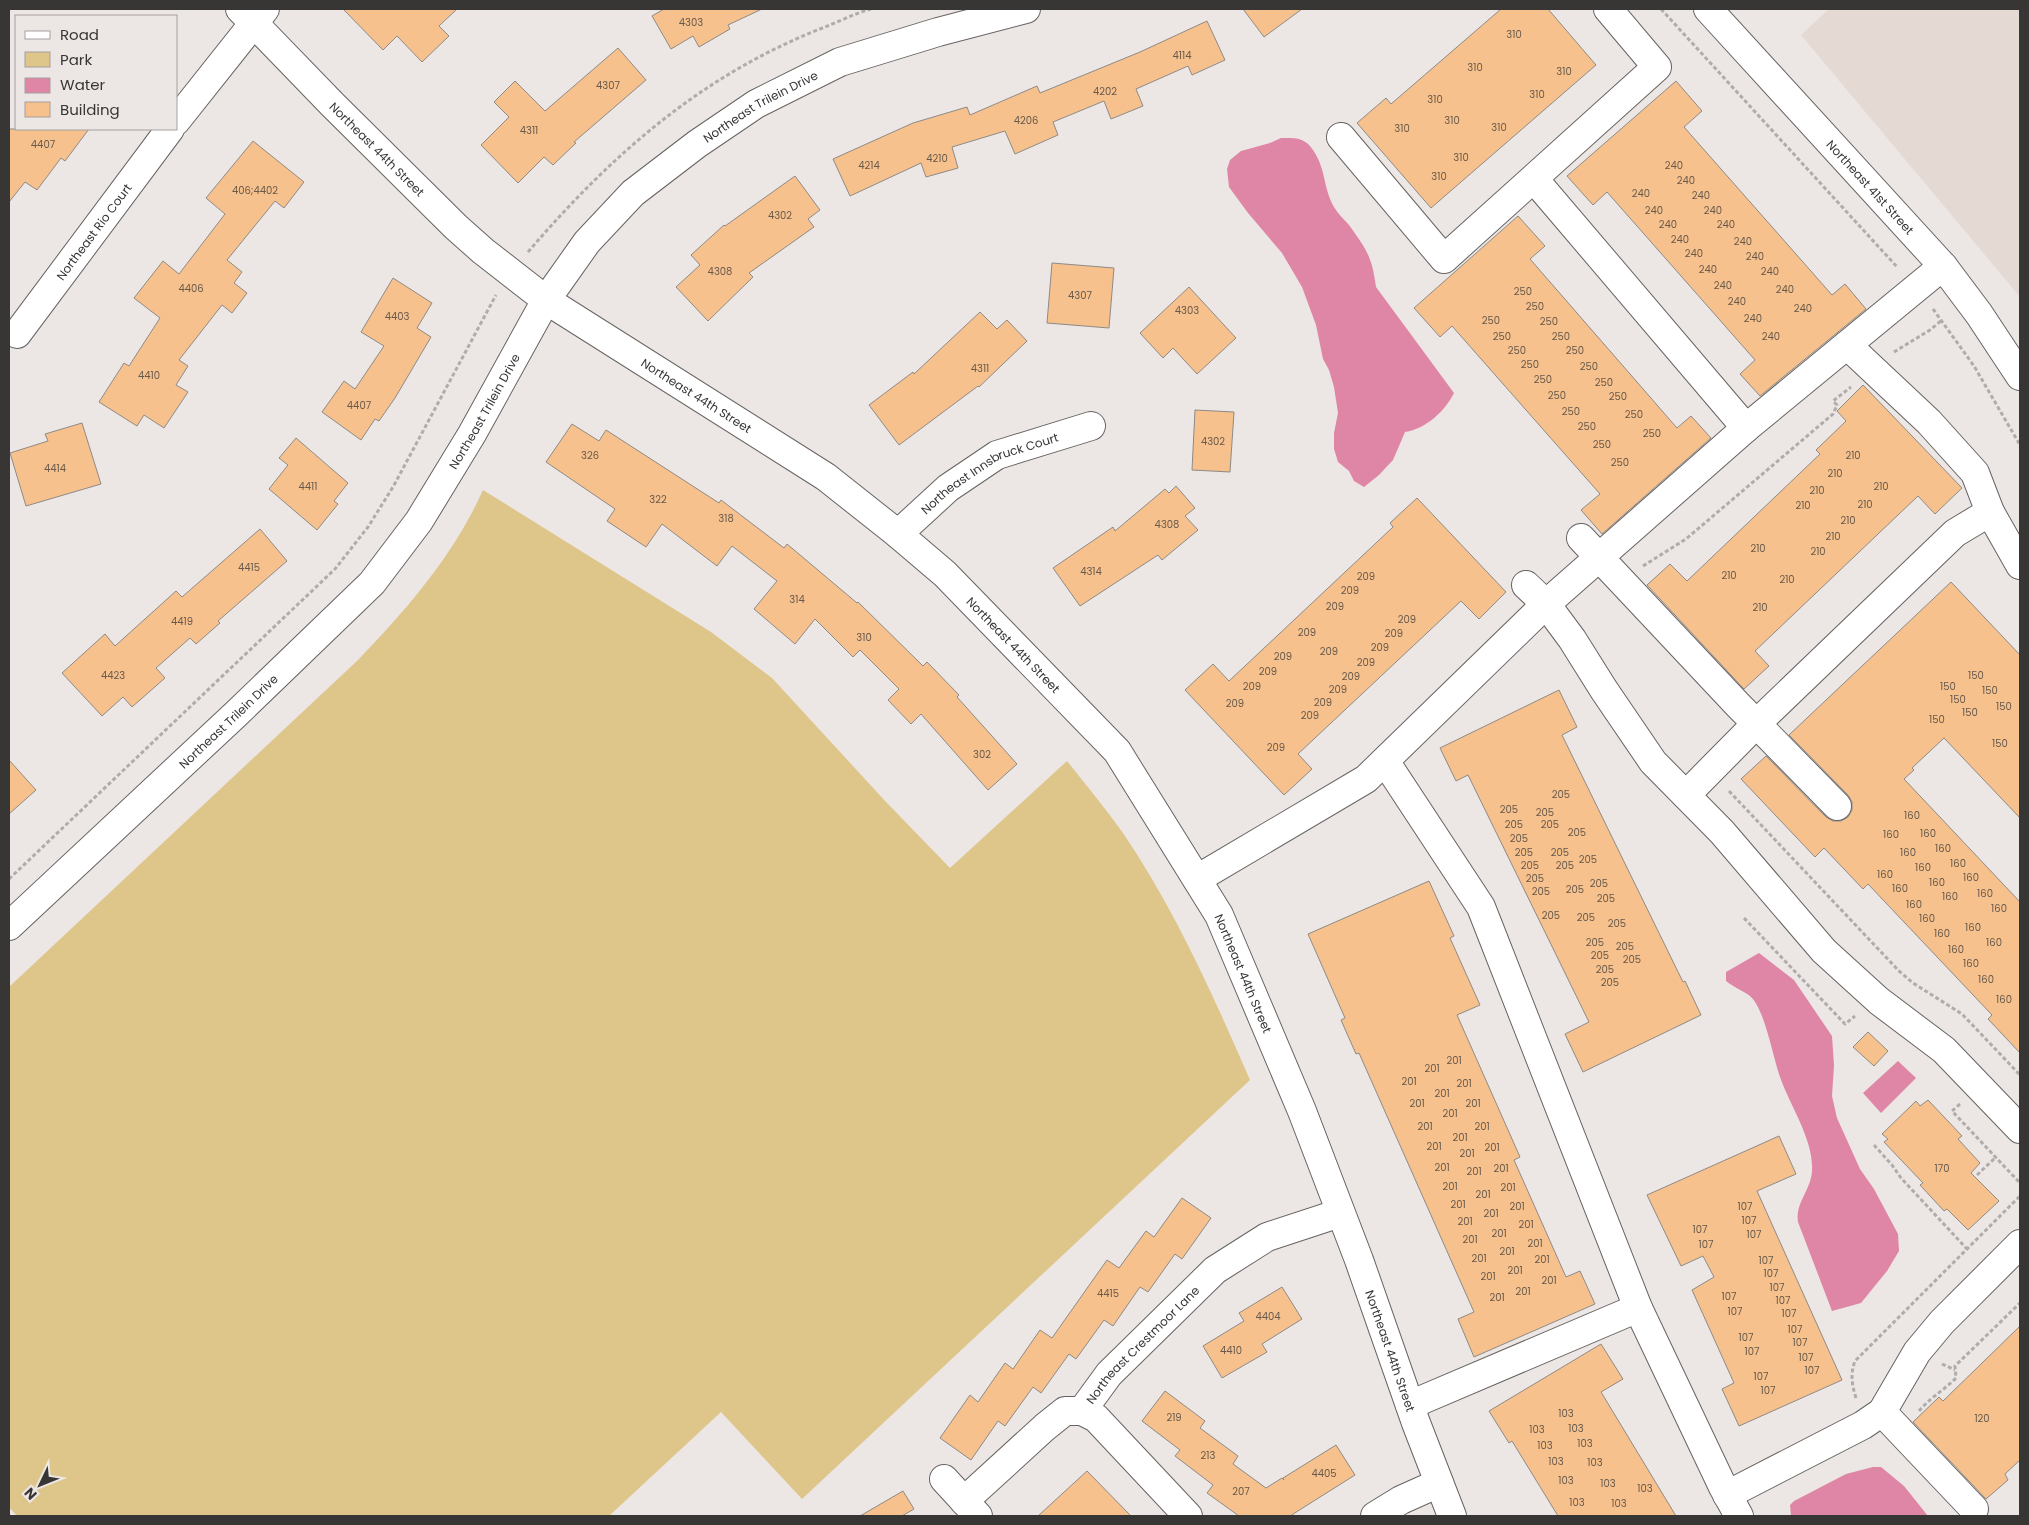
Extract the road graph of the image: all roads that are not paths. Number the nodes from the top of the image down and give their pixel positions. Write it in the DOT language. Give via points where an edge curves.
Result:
graph roads {
  1 [pos="1026,9"];
  2 [pos="1608,9"];
  3 [pos="1708,9"];
  4 [pos="253,13"];
  5 [pos="178,118"];
  6 [pos="169,130"];
  7 [pos="1341,137"];
  8 [pos="1534,179"];
  9 [pos="1943,266"];
  10 [pos="546,300"];
  11 [pos="17,334"];
  12 [pos="1847,345"];
  13 [pos="2020,376"];
  14 [pos="1091,426"];
  15 [pos="1746,428"];
  16 [pos="1990,512"];
  17 [pos="898,534"];
  18 [pos="1590,548"];
  19 [pos="2020,565"];
  20 [pos="1536,594"];
  21 [pos="1758,724"];
  22 [pos="1384,761"];
  23 [pos="1686,795"];
  24 [pos="1837,806"];
  25 [pos="1197,878"];
  26 [pos="9,926"];
  27 [pos="2020,1129"];
  28 [pos="1340,1213"];
  29 [pos="2020,1244"];
  30 [pos="1638,1308"];
  31 [pos="1410,1405"];
  32 [pos="1082,1411"];
  33 [pos="1890,1421"];
  34 [pos="944,1479"];
  35 [pos="1439,1483"];
  36 [pos="1733,1506"];
  37 [pos="971,1509"];
  38 [pos="1974,1509"];
  39 [pos="1188,1516"];
  40 [pos="1375,1516"];
  41 [pos="1452,1516"];
  1 -- 10 [label="street, Northeast Trilein Drive" via="840,62 756,104 633,193 586,242"];
  2 -- 8 [label="street" via="1657,67"];
  3 -- 9 [label="street, Northeast 41st Street"];
  4 -- 5 [label="street"];
  4 -- 10 [label="street, Northeast 44th Street" via="332,104 456,227"];
  6 -- 11 [label="street, Northeast Rio Court"];
  7 -- 8 [label="street" via="1444,259"];
  8 -- 15 [label="street"];
  9 -- 12 [label="street"];
  9 -- 13 [label="street, Northeast 41st Street"];
  10 -- 17 [label="street, Northeast 44th Street" via="826,477"];
  10 -- 26 [label="street, Northeast Trilein Drive" via="420,521 372,583"];
  12 -- 15 [label="street"];
  12 -- 16 [label="street" via="1929,422 1975,473"];
  14 -- 17 [label="street, Northeast Innsbruck Court" via="997,455 948,488"];
  15 -- 18 [label="street"];
  16 -- 19 [label="street"];
  16 -- 21 [label="street" via="1955,533"];
  17 -- 25 [label="street, Northeast 44th Street" via="946,574 1117,751"];
  18 -- 20 [label="street"];
  18 -- 21 [label="street"];
  20 -- 22 [label="street"];
  20 -- 23 [label="street" via="1572,639 1653,762"];
  21 -- 23 [label="street"];
  21 -- 24 [label="street"];
  22 -- 25 [label="street" via="1366,779"];
  22 -- 30 [label="street" via="1481,908"];
  23 -- 27 [label="street" via="1824,951 1879,1001 1944,1050"];
  25 -- 28 [label="street, Northeast 44th Street" via="1220,915 1302,1111"];
  28 -- 31 [label="street, Northeast 44th Street"];
  28 -- 32 [label="street, Northeast Crestmoor Lane" via="1267,1237 1216,1270 1109,1374"];
  29 -- 33 [label="street" via="1923,1344"];
  30 -- 31 [label="street"];
  30 -- 36 [label="street"];
  31 -- 35 [label="street, Northeast 44th Street"];
  32 -- 37 [label="street, Northeast Crestmoor Lane" via="1064,1412"];
  32 -- 39 [label="street" via="1096,1418"];
  33 -- 36 [label="street" via="1863,1425"];
  33 -- 38 [label="street"];
  34 -- 37 [label="street"];
  35 -- 40 [label="street"];
  35 -- 41 [label="street, Northeast 44th Street"];
}
